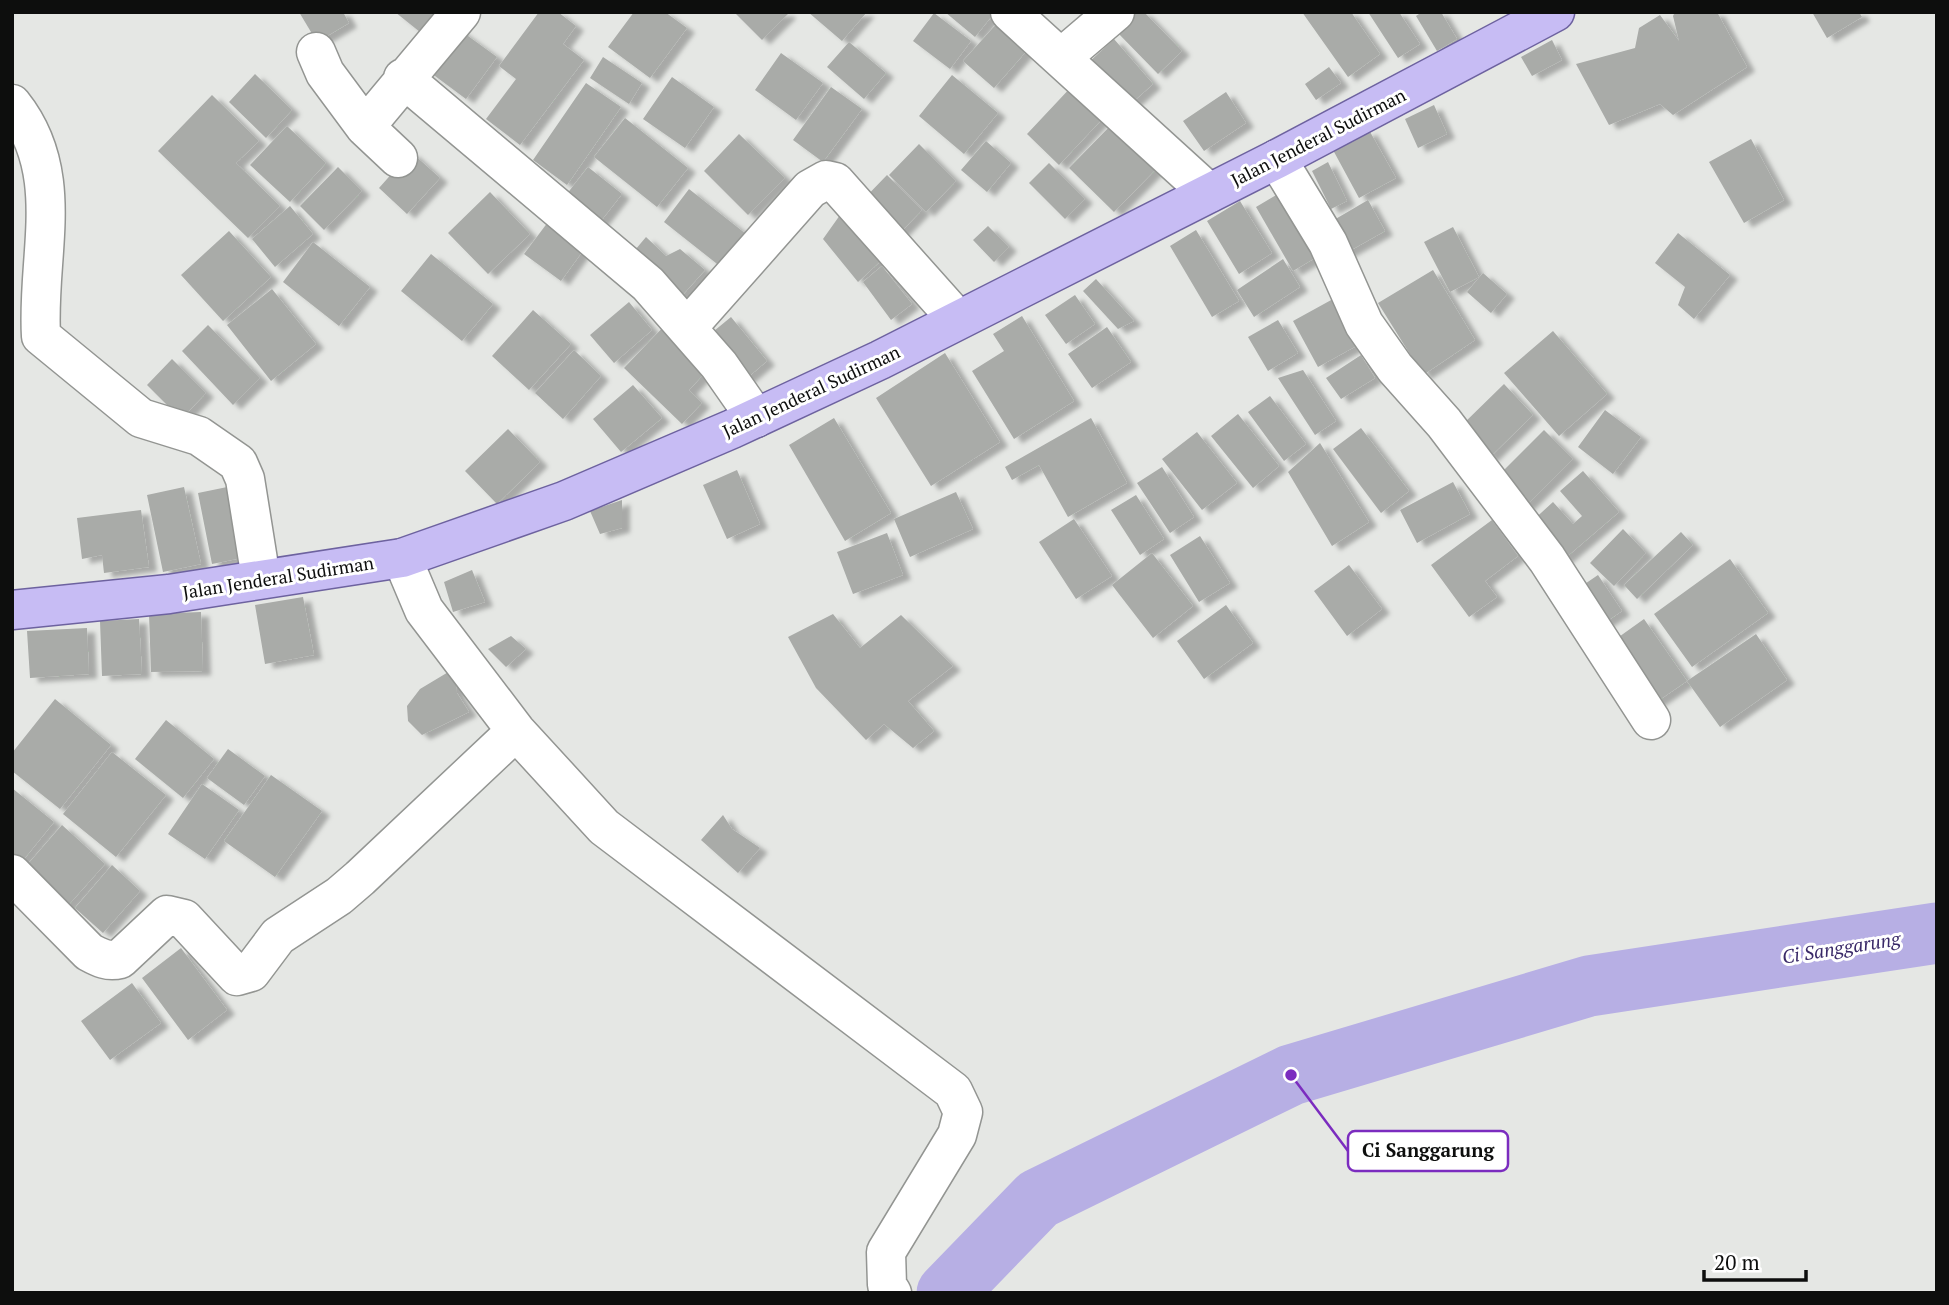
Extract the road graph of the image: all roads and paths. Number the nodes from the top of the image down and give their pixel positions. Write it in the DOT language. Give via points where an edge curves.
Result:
graph roads {
  1 [pos="461,12"];
  2 [pos="1010,12"];
  3 [pos="1115,12"];
  4 [pos="1555,12"];
  5 [pos="316,52"];
  6 [pos="1061,58"];
  7 [pos="403,78"];
  8 [pos="12,104"];
  9 [pos="365,127"];
  10 [pos="398,158"];
  11 [pos="1277,159"];
  12 [pos="1209,193"];
  13 [pos="957,319"];
  14 [pos="687,328"];
  15 [pos="756,418"];
  16 [pos="402,558"];
  17 [pos="261,579"];
  18 [pos="12,610"];
  19 [pos="1651,720"];
  20 [pos="516,731"];
  21 [pos="12,874"];
  22 [pos="890,1289"];
  1 -- 7 [label="street"];
  2 -- 6 [label="street"];
  3 -- 6 [label="street"];
  4 -- 11 [label="main road, Jalan Jenderal Sudirman"];
  5 -- 9 [label="street" via="325,73"];
  6 -- 12 [label="street"];
  7 -- 9 [label="street"];
  7 -- 14 [label="street" via="648,284"];
  8 -- 17 [label="street" via="36,139 45,176 41,336 141,418 199,436 238,463 245,479"];
  9 -- 10 [label="street"];
  11 -- 12 [label="main road, Jalan Jenderal Sudirman"];
  11 -- 19 [label="street" via="1328,243 1364,324 1547,559"];
  12 -- 13 [label="main road, Jalan Jenderal Sudirman"];
  13 -- 14 [label="street" via="835,182 826,180 810,189"];
  13 -- 15 [label="main road, Jalan Jenderal Sudirman"];
  14 -- 15 [label="street"];
  15 -- 16 [label="main road, Jalan Jenderal Sudirman" via="564,501"];
  16 -- 17 [label="main road, Jalan Jenderal Sudirman"];
  16 -- 20 [label="street" via="424,610"];
  17 -- 18 [label="main road, Jalan Jenderal Sudirman" via="169,594"];
  20 -- 21 [label="street" via="360,878 278,936 251,972 237,976 184,919 167,915 120,959 99,958"];
  20 -- 22 [label="street" via="604,827 953,1091 963,1112 957,1135 886,1252"];
}
